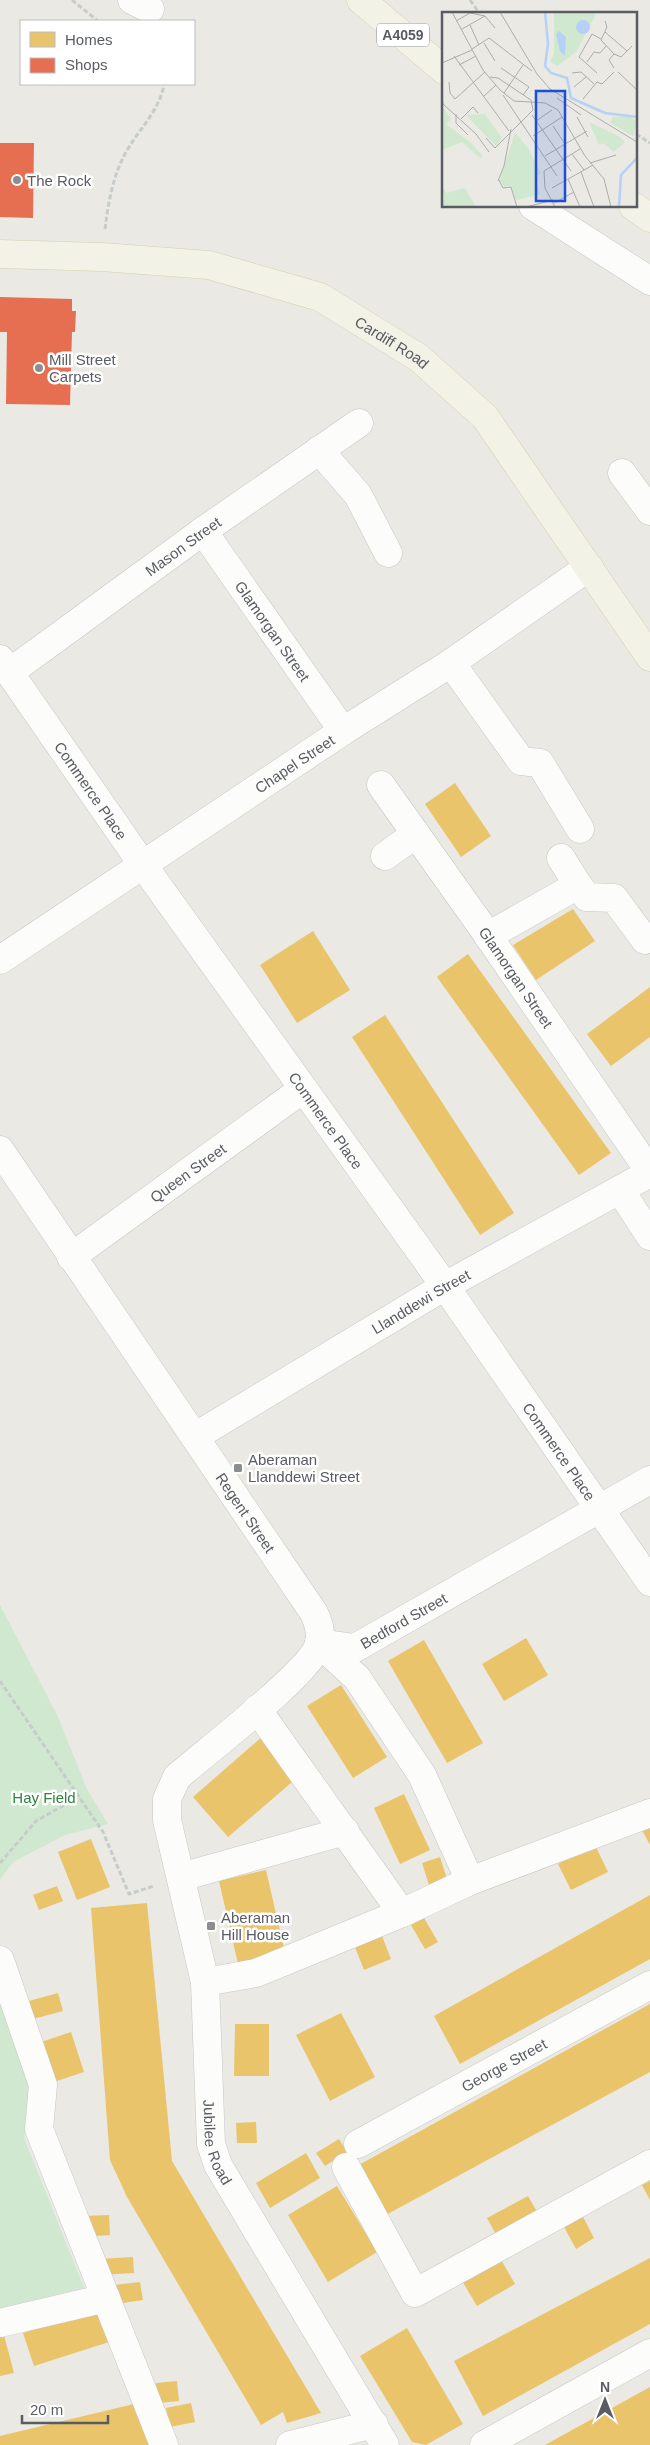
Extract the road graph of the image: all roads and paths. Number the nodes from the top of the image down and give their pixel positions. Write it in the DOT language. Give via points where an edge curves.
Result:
graph roads {
  1 [pos="72,0"];
  2 [pos="362,0"];
  3 [pos="470,0"];
  4 [pos="479,12"];
  5 [pos="97,20"];
  6 [pos="442,68"];
  7 [pos="164,85"];
  8 [pos="638,135"];
  9 [pos="650,143"];
  10 [pos="537,208"];
  11 [pos="636,208"];
  12 [pos="650,218"];
  13 [pos="0,254"];
  14 [pos="102,257"];
  15 [pos="650,281"];
  16 [pos="359,423"];
  17 [pos="320,450"];
  18 [pos="622,474"];
  19 [pos="650,512"];
  20 [pos="203,531"];
  21 [pos="388,553"];
  22 [pos="589,567"];
  23 [pos="650,657"];
  24 [pos="451,663"];
  25 [pos="5,665"];
  26 [pos="343,732"];
  27 [pos="381,785"];
  28 [pos="580,829"];
  29 [pos="416,834"];
  30 [pos="385,856"];
  31 [pos="561,858"];
  32 [pos="143,864"];
  33 [pos="578,885"];
  34 [pos="488,936"];
  35 [pos="645,940"];
  36 [pos="0,960"];
  37 [pos="303,1089"];
  38 [pos="0,1150"];
  39 [pos="650,1173"];
  40 [pos="620,1190"];
  41 [pos="650,1236"];
  42 [pos="71,1257"];
  43 [pos="445,1286"];
  44 [pos="196,1436"];
  45 [pos="650,1480"];
  46 [pos="601,1509"];
  47 [pos="650,1582"];
  48 [pos="320,1643"];
  49 [pos="0,1681"];
  50 [pos="257,1709"];
  51 [pos="80,1796"];
  52 [pos="650,1813"];
  53 [pos="345,1831"];
  54 [pos="0,1863"];
  55 [pos="180,1877"];
  56 [pos="470,1881"];
  57 [pos="402,1913"];
  58 [pos="0,1960"];
  59 [pos="205,1982"];
  60 [pos="650,1985"];
  61 [pos="650,2164"];
  62 [pos="106,2298"];
  63 [pos="0,2323"];
  64 [pos="650,2353"];
  65 [pos="380,2434"];
  66 [pos="164,2445"];
  67 [pos="290,2445"];
  68 [pos="484,2445"];
  1 -- 5 [label="path"];
  2 -- 6 [label="main road, A4059"];
  3 -- 4 [label="path"];
  7 -- 14 [label="path" via="155,109 122,162 107,211"];
  8 -- 9 [label="path"];
  10 -- 15 [label="street"];
  11 -- 12 [label="main road"];
  13 -- 14 [label="main road, Cardiff Road"];
  14 -- 22 [label="main road, Cardiff Road" via="209,265 320,297 419,358 485,418"];
  16 -- 17 [label="street, Mason Street"];
  17 -- 20 [label="street, Mason Street"];
  17 -- 21 [label="street" via="358,494"];
  18 -- 19 [label="street"];
  20 -- 25 [label="street, Mason Street"];
  20 -- 26 [label="street, Glamorgan Street"];
  22 -- 23 [label="main road, Cardiff Road"];
  22 -- 24 [label="street, Chapel Street"];
  24 -- 26 [label="street, Chapel Street"];
  24 -- 28 [label="street" via="522,761 540,763"];
  25 -- 32 [label="street, Commerce Place"];
  26 -- 32 [label="street, Chapel Street"];
  27 -- 29 [label="street, Glamorgan Street"];
  29 -- 30 [label="street"];
  29 -- 34 [label="street, Glamorgan Street"];
  31 -- 33 [label="street"];
  32 -- 36 [label="street, Chapel Street"];
  32 -- 37 [label="street, Commerce Place"];
  33 -- 34 [label="street"];
  33 -- 35 [label="street" via="588,897 614,898"];
  34 -- 39 [label="street, Glamorgan Street"];
  37 -- 42 [label="street, Queen Street"];
  37 -- 43 [label="street, Commerce Place"];
  38 -- 42 [label="street, Regent Street"];
  39 -- 40 [label="street, Llanddewi Street"];
  40 -- 41 [label="street"];
  40 -- 43 [label="street, Llanddewi Street"];
  42 -- 44 [label="street, Regent Street"];
  43 -- 44 [label="street, Llanddewi Street"];
  43 -- 46 [label="street, Commerce Place"];
  44 -- 48 [label="street, Regent Street" via="314,1613 320,1628"];
  45 -- 46 [label="street, Bedford Street"];
  46 -- 47 [label="street, Commerce Place"];
  46 -- 48 [label="street, Bedford Street" via="355,1648"];
  48 -- 50 [label="street" via="303,1670"];
  48 -- 56 [label="street" via="357,1678 422,1775"];
  49 -- 51 [label="path"];
  50 -- 53 [label="street"];
  50 -- 55 [label="street, Jubilee Road" via="177,1776 167,1800 167,1820"];
  51 -- 54 [label="path" via="36,1820"];
  51 -- 55 [label="path" via="103,1832 129,1894"];
  52 -- 56 [label="street"];
  53 -- 55 [label="street"];
  53 -- 57 [label="street"];
  55 -- 59 [label="street, Jubilee Road"];
  56 -- 57 [label="street"];
  57 -- 59 [label="street" via="256,1973"];
  58 -- 62 [label="street" via="43,2085 39,2129"];
  59 -- 65 [label="street, Jubilee Road" via="211,2144 218,2165"];
  60 -- 61 [label="street, George Street" via="352,2156 415,2292"];
  62 -- 63 [label="street"];
  62 -- 66 [label="street"];
  64 -- 68 [label="street"];
  65 -- 67 [label="street"];
}
